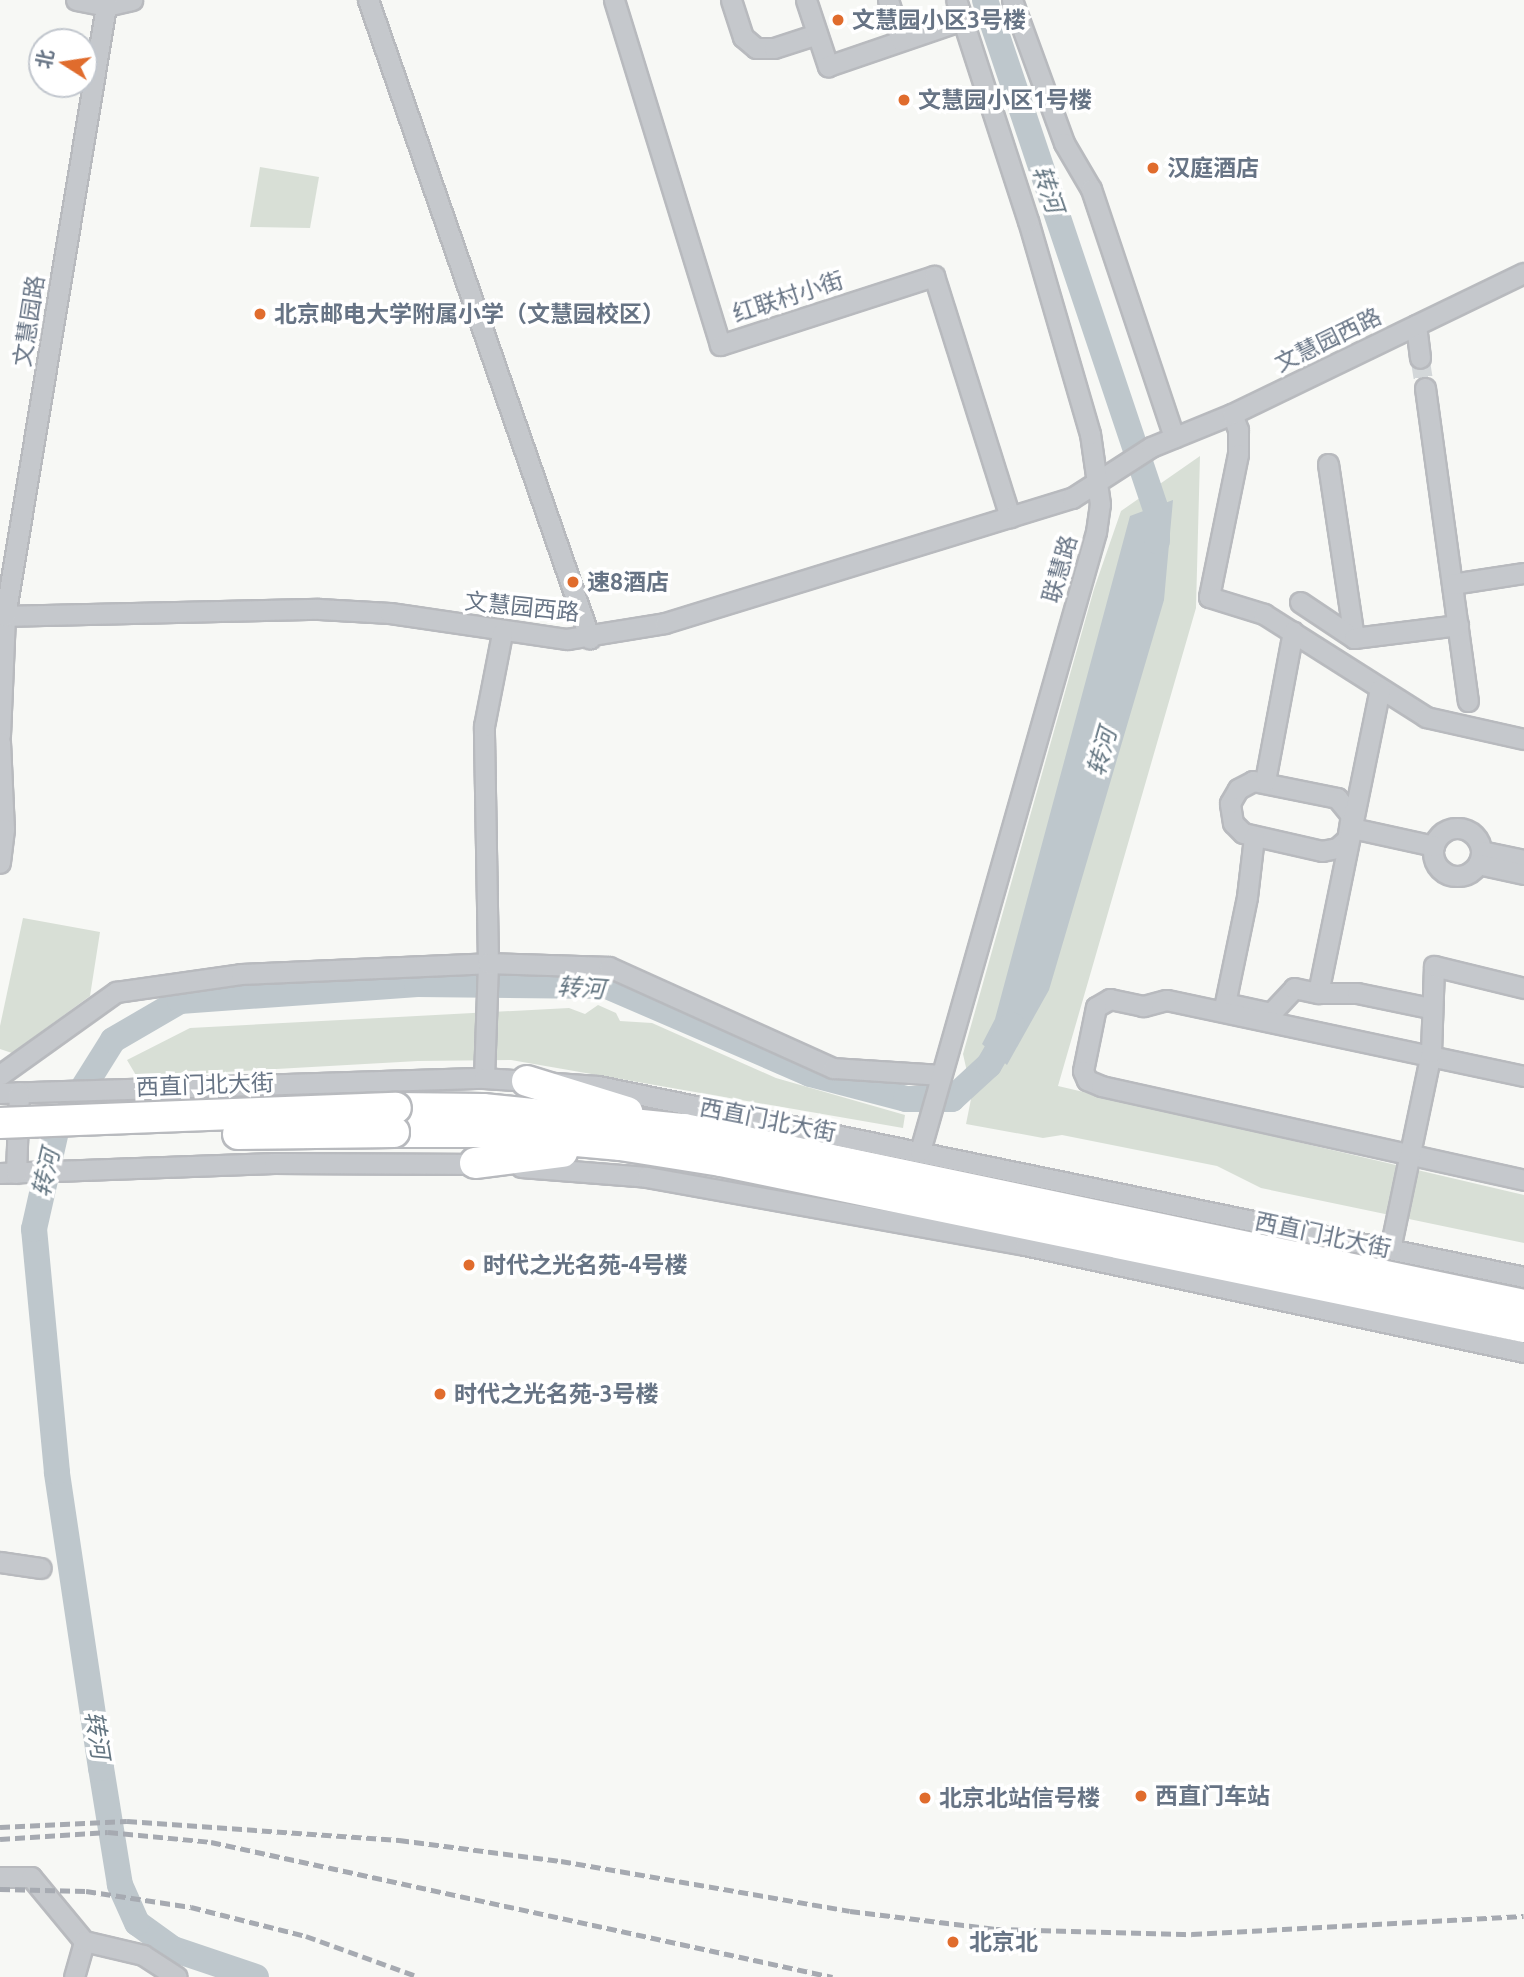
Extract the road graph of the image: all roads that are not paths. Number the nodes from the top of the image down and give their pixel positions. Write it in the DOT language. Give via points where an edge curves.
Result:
graph roads {
  1 [pos="76,0"];
  2 [pos="132,0"];
  3 [pos="368,0"];
  4 [pos="614,0"];
  5 [pos="731,0"];
  6 [pos="806,0"];
  7 [pos="888,0"];
  8 [pos="956,0"];
  9 [pos="1012,0"];
  10 [pos="107,3"];
  11 [pos="962,20"];
  12 [pos="817,34"];
  13 [pos="901,40"];
  14 [pos="1524,274"];
  15 [pos="1416,325"];
  16 [pos="1420,358"];
  17 [pos="1424,388"];
  18 [pos="1231,414"];
  19 [pos="1174,437"];
  20 [pos="1328,464"];
  21 [pos="1097,481"];
  22 [pos="1010,517"];
  23 [pos="1524,573"];
  24 [pos="1452,584"];
  25 [pos="1300,601"];
  26 [pos="3,616"];
  27 [pos="1458,625"];
  28 [pos="1293,632"];
  29 [pos="502,633"];
  30 [pos="1354,638"];
  31 [pos="590,639"];
  32 [pos="1380,690"];
  33 [pos="1468,701"];
  34 [pos="0,735"];
  35 [pos="1524,739"];
  36 [pos="0,742"];
  37 [pos="1265,781"];
  38 [pos="1352,828"];
  39 [pos="1254,837"];
  40 [pos="1433,846"];
  41 [pos="1480,858"];
  42 [pos="1524,860"];
  43 [pos="0,863"];
  44 [pos="1524,874"];
  45 [pos="482,963"];
  46 [pos="1523,980"];
  47 [pos="1318,993"];
  48 [pos="1430,1008"];
  49 [pos="1430,1057"];
  50 [pos="0,1075"];
  51 [pos="1524,1076"];
  52 [pos="484,1078"];
  53 [pos="527,1080"];
  54 [pos="938,1081"];
  55 [pos="17,1092"];
  56 [pos="395,1120"];
  57 [pos="0,1123"];
  58 [pos="684,1129"];
  59 [pos="0,1143"];
  60 [pos="620,1145"];
  61 [pos="920,1151"];
  62 [pos="1409,1155"];
  63 [pos="475,1163"];
  64 [pos="9,1173"];
  65 [pos="1524,1180"];
  66 [pos="1390,1249"];
  67 [pos="1524,1277"];
  68 [pos="1420,1281"];
  69 [pos="1524,1284"];
  70 [pos="1390,1300"];
  71 [pos="1524,1305"];
  72 [pos="1524,1327"];
  73 [pos="1524,1350"];
  74 [pos="0,1562"];
  75 [pos="41,1568"];
  76 [pos="0,1877"];
  77 [pos="84,1941"];
  78 [pos="74,1977"];
  79 [pos="177,1977"];
  1 -- 10 [label="street"];
  2 -- 10 [label="street"];
  3 -- 31 [label="street"];
  4 -- 22 [label="street, 红联村小街" via="720,345 934,276"];
  5 -- 12 [label="street" via="743,37 756,48 778,48"];
  6 -- 12 [label="street"];
  7 -- 13 [label="street"];
  8 -- 11 [label="street, 联慧路"];
  9 -- 19 [label="street" via="1064,143 1091,189"];
  10 -- 26 [label="street, 文慧园路"];
  11 -- 13 [label="street"];
  11 -- 21 [label="street, 联慧路" via="1028,221 1090,434"];
  12 -- 13 [label="street" via="828,66"];
  14 -- 15 [label="street, 文慧园西路"];
  15 -- 16 [label="street"];
  15 -- 18 [label="street, 文慧园西路"];
  17 -- 24 [label="street"];
  18 -- 19 [label="street, 文慧园西路"];
  18 -- 28 [label="street" via="1238,430 1238,454 1209,597 1256,610"];
  19 -- 21 [label="street, 文慧园西路"];
  20 -- 30 [label="street"];
  21 -- 22 [label="street, 文慧园西路" via="1072,498"];
  21 -- 54 [label="street, 联慧路" via="1096,532"];
  22 -- 31 [label="street, 文慧园西路" via="665,623"];
  23 -- 24 [label="street"];
  24 -- 27 [label="street"];
  25 -- 30 [label="street"];
  26 -- 29 [label="street, 文慧园西路" via="319,609 390,613"];
  26 -- 34 [label="street, 文慧园路"];
  27 -- 30 [label="street"];
  27 -- 33 [label="street"];
  28 -- 32 [label="street"];
  28 -- 37 [label="street"];
  29 -- 31 [label="street, 文慧园西路"];
  29 -- 45 [label="street" via="484,726"];
  32 -- 35 [label="street" via="1430,718"];
  32 -- 38 [label="street"];
  36 -- 43 [label="street" via="4,829"];
  37 -- 38 [label="street" via="1337,798 1349,811"];
  37 -- 39 [label="street" via="1244,784 1230,803 1236,827"];
  38 -- 39 [label="street" via="1343,844 1324,852"];
  38 -- 40 [label="street"];
  38 -- 47 [label="street"];
  39 -- 47 [label="street" via="1225,1003 1270,1013 1294,988"];
  40 -- 41 [label="street" via="1437,866 1450,875 1466,874"];
  40 -- 41 [label="street" via="1443,832 1460,828 1474,834"];
  41 -- 42 [label="street"];
  41 -- 44 [label="street"];
  45 -- 50 [label="street" via="241,974 116,992"];
  45 -- 52 [label="street"];
  45 -- 54 [label="street" via="609,967 833,1068"];
  46 -- 48 [label="street" via="1434,965"];
  47 -- 48 [label="street" via="1359,993"];
  48 -- 49 [label="street"];
  49 -- 51 [label="street"];
  49 -- 62 [label="street"];
  49 -- 62 [label="street" via="1166,1000 1143,1006 1110,999 1097,1005 1083,1069 1089,1082"];
  52 -- 53 [label="street, 西直门北大街"];
  52 -- 55 [label="street, 西直门北大街"];
  53 -- 58 [label="highway"];
  53 -- 61 [label="street, 西直门北大街" via="598,1086"];
  54 -- 61 [label="street, 联慧路"];
  55 -- 64 [label="street"];
  56 -- 57 [label="highway, 西直门北大街, bridge"];
  56 -- 58 [label="highway, 西直门北大街" via="483,1110"];
  56 -- 59 [label="highway, 西直门北大街, bridge"];
  56 -- 60 [label="highway, 西直门北大街"];
  58 -- 68 [label="highway, 西直门北大街"];
  60 -- 63 [label="highway"];
  60 -- 70 [label="highway, 西直门北大街" via="720,1161"];
  61 -- 66 [label="street, 西直门北大街"];
  62 -- 65 [label="street"];
  62 -- 66 [label="street"];
  63 -- 64 [label="street" via="274,1163"];
  63 -- 73 [label="street" via="647,1177 957,1233"];
  66 -- 67 [label="street, 西直门北大街"];
  68 -- 69 [label="highway"];
  68 -- 71 [label="highway, 西直门北大街"];
  70 -- 72 [label="highway, 西直门北大街"];
  70 -- 73 [label="highway"];
  74 -- 75 [label="street"];
  76 -- 77 [label="street" via="31,1877"];
  77 -- 78 [label="street"];
  77 -- 79 [label="street" via="143,1955"];
}
